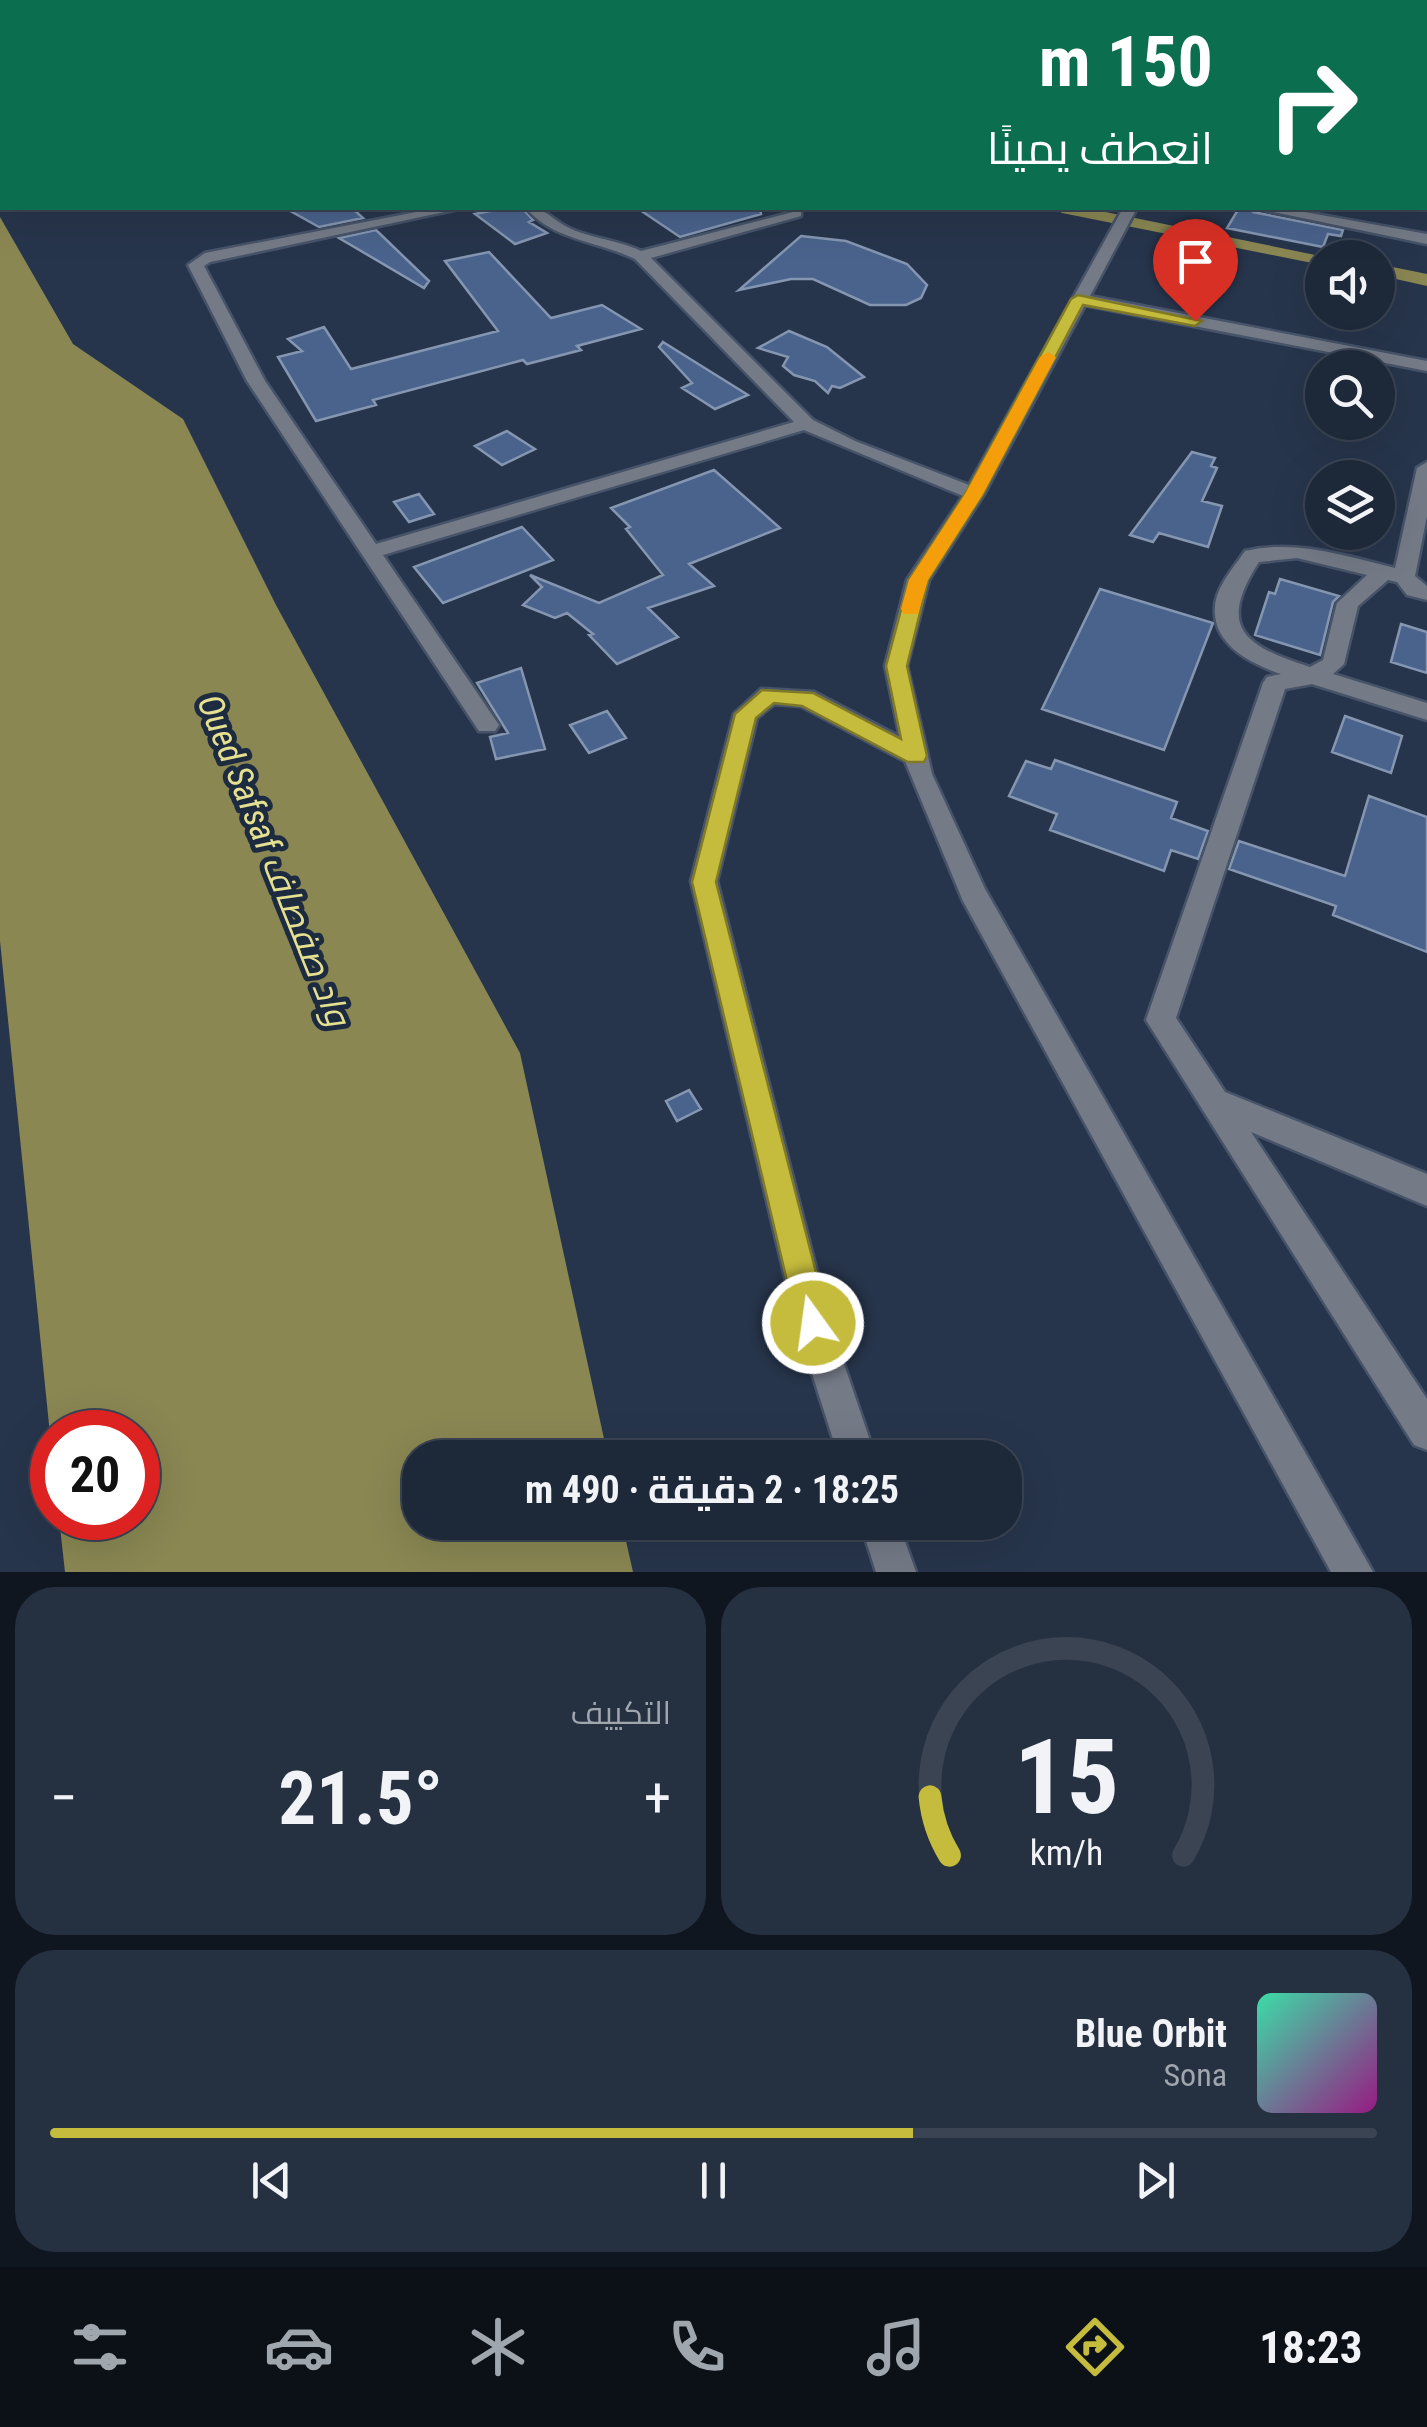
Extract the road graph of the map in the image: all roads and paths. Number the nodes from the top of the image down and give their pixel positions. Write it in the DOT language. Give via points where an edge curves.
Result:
graph roads {
  1 [pos="446,210"];
  2 [pos="536,210"];
  3 [pos="1129,210"];
  4 [pos="1271,210"];
  5 [pos="796,213"];
  6 [pos="1427,239"];
  7 [pos="640,256"];
  8 [pos="1078,299"];
  9 [pos="1427,366"];
  10 [pos="806,424"];
  11 [pos="1427,468"];
  12 [pos="974,494"];
  13 [pos="370,552"];
  14 [pos="1394,575"];
  15 [pos="1427,594"];
  16 [pos="1311,676"];
  17 [pos="1427,712"];
  18 [pos="486,725"];
  19 [pos="916,756"];
  20 [pos="1212,1101"];
  21 [pos="1427,1190"];
  22 [pos="1427,1432"];
  23 [pos="852,1440"];
  24 [pos="886,1540"];
  25 [pos="896,1572"];
  26 [pos="1352,1572"];
  1 -- 13 [label="lane" via="196,262 256,381"];
  2 -- 7 [label="lane" via="560,230"];
  3 -- 8 [label="lane"];
  4 -- 6 [label="lane"];
  5 -- 7 [label="lane"];
  7 -- 10 [label="lane"];
  8 -- 9 [label="lane"];
  8 -- 12 [label="lane"];
  10 -- 12 [label="lane"];
  10 -- 13 [label="lane"];
  11 -- 14 [label="lane"];
  12 -- 19 [label="lane" via="918,580 896,666"];
  13 -- 18 [label="lane"];
  14 -- 15 [label="lane"];
  14 -- 16 [label="lane" via="1348,603 1333,664"];
  14 -- 16 [label="lane" via="1297,552 1252,556 1225,608 1235,638 1260,660"];
  16 -- 17 [label="lane"];
  16 -- 20 [label="lane" via="1274,684 1161,1020"];
  19 -- 23 [label="lane" via="806,698 769,695 746,714 704,882 813,1323"];
  19 -- 26 [label="lane" via="973,894"];
  20 -- 21 [label="lane"];
  20 -- 22 [label="lane"];
  24 -- 25 [label="lane"];
}
